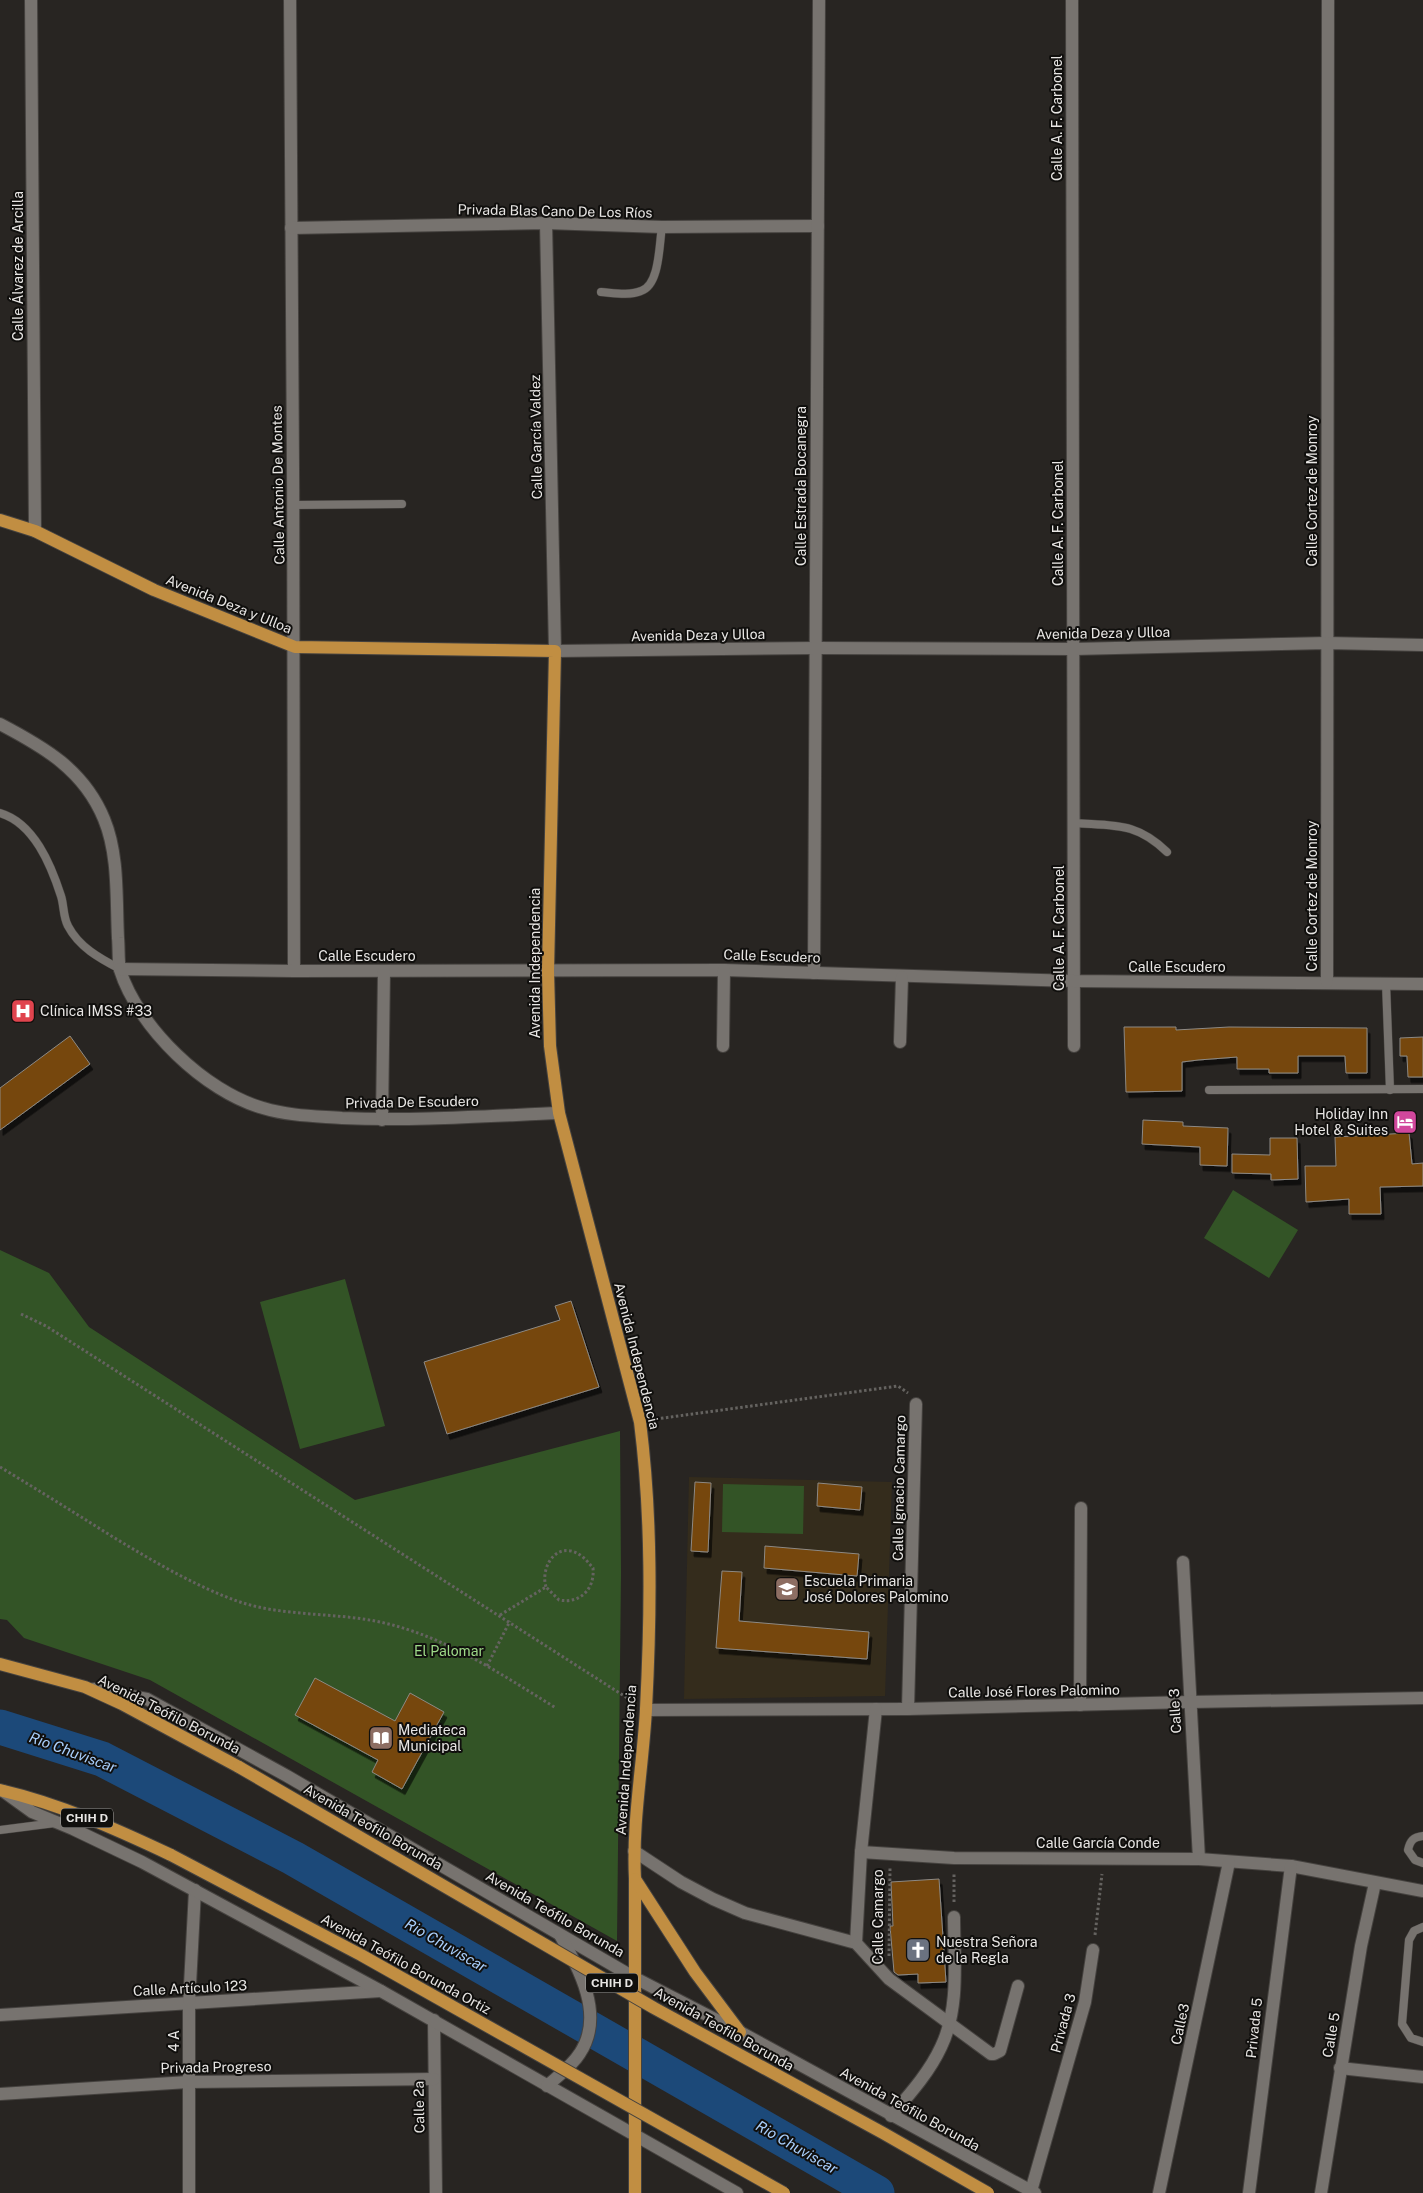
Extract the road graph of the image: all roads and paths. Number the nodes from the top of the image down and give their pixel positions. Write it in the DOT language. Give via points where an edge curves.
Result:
graph roads {
  1 [pos="31,0"];
  2 [pos="290,0"];
  3 [pos="819,0"];
  4 [pos="1072,0"];
  5 [pos="1328,0"];
  6 [pos="546,223"];
  7 [pos="818,226"];
  8 [pos="662,227"];
  9 [pos="291,228"];
  10 [pos="601,292"];
  11 [pos="402,504"];
  12 [pos="292,505"];
  13 [pos="0,520"];
  14 [pos="34,531"];
  15 [pos="1327,643"];
  16 [pos="1423,645"];
  17 [pos="295,647"];
  18 [pos="816,648"];
  19 [pos="1074,649"];
  20 [pos="555,651"];
  21 [pos="0,724"];
  22 [pos="0,813"];
  23 [pos="1074,823"];
  24 [pos="1167,852"];
  25 [pos="120,969"];
  26 [pos="548,970"];
  27 [pos="724,970"];
  28 [pos="294,971"];
  29 [pos="384,971"];
  30 [pos="814,973"];
  31 [pos="902,977"];
  32 [pos="1074,981"];
  33 [pos="1327,982"];
  34 [pos="1386,983"];
  35 [pos="1423,984"];
  36 [pos="900,1042"];
  37 [pos="723,1046"];
  38 [pos="1074,1046"];
  39 [pos="1423,1089"];
  40 [pos="1209,1090"];
  41 [pos="1390,1090"];
  42 [pos="559,1113"];
  43 [pos="382,1120"];
  44 [pos="21,1314"];
  45 [pos="916,1404"];
  46 [pos="640,1422"];
  47 [pos="0,1467"];
  48 [pos="1081,1508"];
  49 [pos="1183,1562"];
  50 [pos="546,1588"];
  51 [pos="500,1615"];
  52 [pos="510,1621"];
  53 [pos="0,1664"];
  54 [pos="487,1666"];
  55 [pos="85,1687"];
  56 [pos="1423,1698"];
  57 [pos="1190,1702"];
  58 [pos="1080,1705"];
  59 [pos="556,1708"];
  60 [pos="876,1709"];
  61 [pos="908,1709"];
  62 [pos="646,1710"];
  63 [pos="239,1767"];
  64 [pos="1,1791"];
  65 [pos="58,1823"];
  66 [pos="0,1830"];
  67 [pos="1423,1836"];
  68 [pos="634,1851"];
  69 [pos="861,1852"];
  70 [pos="890,1854"];
  71 [pos="954,1858"];
  72 [pos="1103,1858"];
  73 [pos="1199,1859"];
  74 [pos="1229,1862"];
  75 [pos="1423,1863"];
  76 [pos="1291,1866"];
  77 [pos="636,1878"];
  78 [pos="1375,1883"];
  79 [pos="195,1890"];
  80 [pos="1423,1891"];
  81 [pos="954,1917"];
  82 [pos="1423,1927"];
  83 [pos="560,1936"];
  84 [pos="856,1943"];
  85 [pos="1094,1950"];
  86 [pos="635,1978"];
  87 [pos="889,1980"];
  88 [pos="1018,1986"];
  89 [pos="381,1991"];
  90 [pos="189,2004"];
  91 [pos="0,2015"];
  92 [pos="434,2020"];
  93 [pos="950,2023"];
  94 [pos="740,2032"];
  95 [pos="1423,2042"];
  96 [pos="1340,2068"];
  97 [pos="1423,2077"];
  98 [pos="434,2079"];
  99 [pos="188,2082"];
  100 [pos="547,2086"];
  101 [pos="0,2094"];
  102 [pos="890,2116"];
  103 [pos="636,2135"];
  104 [pos="1033,2192"];
  105 [pos="189,2193"];
  106 [pos="436,2193"];
  107 [pos="635,2193"];
  108 [pos="737,2193"];
  109 [pos="784,2193"];
  110 [pos="988,2193"];
  111 [pos="1159,2193"];
  112 [pos="1249,2193"];
  113 [pos="1320,2193"];
  1 -- 14 [label="street, Calle Álvarez de Arcilla"];
  2 -- 9 [label="street, Calle Antonio De Montes"];
  3 -- 7 [label="street, Calle Estrada Bocanegra"];
  4 -- 19 [label="street, Calle A. F. Carbonel"];
  5 -- 15 [label="street, Calle Cortez de Monroy"];
  6 -- 8 [label="street, Privada Blas Cano De Los Ríos"];
  6 -- 9 [label="street, Privada Blas Cano De Los Ríos"];
  6 -- 20 [label="street, Calle García Valdez"];
  7 -- 8 [label="street, Privada Blas Cano De Los Ríos"];
  7 -- 18 [label="street, Calle Estrada Bocanegra"];
  8 -- 10 [label="lane" via="652,283 640,292"];
  9 -- 12 [label="street, Calle Antonio De Montes"];
  11 -- 12 [label="lane"];
  12 -- 17 [label="street, Calle Antonio De Montes"];
  13 -- 14 [label="main road, Avenida Deza y Ulloa"];
  14 -- 17 [label="main road, Avenida Deza y Ulloa" via="154,590"];
  15 -- 16 [label="street, Avenida Deza y Ulloa"];
  15 -- 19 [label="street, Avenida Deza y Ulloa"];
  15 -- 33 [label="street, Calle Cortez de Monroy"];
  17 -- 20 [label="main road, Avenida Deza y Ulloa"];
  17 -- 28 [label="street, Calle Antonio De Montes"];
  18 -- 19 [label="street, Avenida Deza y Ulloa"];
  18 -- 20 [label="street, Avenida Deza y Ulloa"];
  18 -- 30 [label="street, Calle Estrada Bocanegra"];
  19 -- 23 [label="street, Calle A. F. Carbonel"];
  20 -- 26 [label="main road, Avenida Independencia"];
  21 -- 25 [label="street" via="45,748 80,778 104,817 112,842"];
  22 -- 25 [label="lane" via="12,816 31,835 47,860 67,925 80,942 97,957"];
  23 -- 24 [label="lane" via="1132,828"];
  23 -- 32 [label="street, Calle A. F. Carbonel"];
  25 -- 28 [label="street, Calle Escudero"];
  25 -- 43 [label="street, Privada De Escudero" via="140,1010 164,1041 218,1089 262,1108 296,1115"];
  26 -- 27 [label="street, Calle Escudero"];
  26 -- 29 [label="street, Calle Escudero"];
  26 -- 42 [label="main road, Avenida Independencia" via="550,1046"];
  27 -- 30 [label="street, Calle Escudero"];
  27 -- 37 [label="street"];
  28 -- 29 [label="street, Calle Escudero"];
  29 -- 43 [label="street"];
  30 -- 31 [label="street, Calle Escudero"];
  31 -- 32 [label="street, Calle Escudero"];
  31 -- 36 [label="street"];
  32 -- 33 [label="street, Calle Escudero"];
  32 -- 38 [label="street, Calle A. F. Carbonel"];
  33 -- 34 [label="street, Calle Escudero"];
  34 -- 35 [label="street, Calle Escudero"];
  34 -- 41 [label="lane"];
  39 -- 41 [label="lane"];
  40 -- 41 [label="lane"];
  42 -- 43 [label="street, Privada De Escudero"];
  42 -- 46 [label="main road, Avenida Independencia"];
  44 -- 51 [label="path" via="46,1326"];
  45 -- 46 [label="path, Calle Ignacio Camargo" via="911,1394 898,1386"];
  45 -- 61 [label="street, Calle Ignacio Camargo"];
  46 -- 62 [label="main road, Avenida Independencia" via="650,1554"];
  47 -- 54 [label="path" via="204,1589 274,1610 378,1622 414,1631 443,1642"];
  48 -- 58 [label="street"];
  49 -- 57 [label="street, Calle 3"];
  50 -- 50 [label="path" via="559,1600 576,1600 590,1588 593,1568 579,1554 563,1551 546,1567"];
  50 -- 51 [label="path"];
  51 -- 52 [label="path"];
  52 -- 54 [label="path"];
  52 -- 62 [label="path"];
  53 -- 55 [label="main road, Avenida Teófilo Borunda / CHIH D"];
  54 -- 59 [label="path"];
  55 -- 63 [label="main road, Avenida Teófilo Borunda / CHIH D"];
  55 -- 83 [label="street, Avenida Teófilo Borunda" via="147,1699 287,1776"];
  56 -- 57 [label="street, Calle José Flores Palomino"];
  57 -- 58 [label="street, Calle José Flores Palomino"];
  57 -- 73 [label="street, Calle 3"];
  58 -- 61 [label="street, Calle José Flores Palomino"];
  60 -- 61 [label="street, Calle José Flores Palomino"];
  60 -- 62 [label="street, Calle José Flores Palomino"];
  60 -- 69 [label="street"];
  62 -- 68 [label="main road, Avenida Independencia"];
  63 -- 110 [label="main road, Avenida Teofilo Borunda / CHIH D, bridge" via="654,2008"];
  64 -- 65 [label="street" via="32,1812"];
  64 -- 109 [label="main road, Avenida Teófilo Borunda Ortiz / CHIH D, bridge" via="112,1827 171,1855 361,1955"];
  65 -- 66 [label="lane"];
  65 -- 79 [label="street"];
  67 -- 75 [label="lane" via="1410,1842 1408,1850 1414,1860"];
  68 -- 77 [label="main road, Avenida Independencia"];
  68 -- 84 [label="street" via="681,1882 745,1913"];
  69 -- 70 [label="street, Calle García Conde"];
  69 -- 84 [label="street"];
  70 -- 71 [label="street, Calle García Conde"];
  70 -- 87 [label="path, Calle Camargo"];
  71 -- 72 [label="street, Calle García Conde"];
  71 -- 81 [label="path"];
  72 -- 73 [label="street, Calle García Conde"];
  72 -- 85 [label="path"];
  73 -- 74 [label="street, Calle García Conde"];
  74 -- 76 [label="street, Calle García Conde"];
  74 -- 111 [label="street, Calle3"];
  76 -- 78 [label="street, Calle García Conde"];
  76 -- 112 [label="street, Privada 5"];
  77 -- 86 [label="main road, Avenida Independencia"];
  77 -- 94 [label="main road" via="695,1972"];
  78 -- 80 [label="street, Calle García Conde"];
  78 -- 96 [label="street, Calle 5"];
  79 -- 89 [label="street"];
  79 -- 90 [label="street, 4 A"];
  81 -- 93 [label="street"];
  82 -- 95 [label="lane" via="1414,1931 1409,1940 1402,2024 1411,2038"];
  83 -- 86 [label="street, Avenida Teófilo Borunda"];
  83 -- 100 [label="street" via="589,1995 588,2030 580,2052"];
  84 -- 87 [label="street"];
  85 -- 104 [label="street, Privada 3" via="1085,2002"];
  86 -- 94 [label="street, Avenida Teófilo Borunda"];
  86 -- 103 [label="main road, Avenida Independencia"];
  87 -- 93 [label="street"];
  88 -- 93 [label="street" via="997,2054 991,2054"];
  89 -- 90 [label="street, Calle Artículo 123"];
  89 -- 92 [label="street"];
  90 -- 91 [label="street, Calle Artículo 123"];
  90 -- 99 [label="street, 4 A"];
  92 -- 98 [label="street, Calle 2a"];
  92 -- 100 [label="street"];
  93 -- 102 [label="street" via="928,2070"];
  94 -- 102 [label="street, Avenida Teófilo Borunda"];
  96 -- 97 [label="street"];
  96 -- 113 [label="street, Calle 5"];
  98 -- 99 [label="street, Privada Progreso"];
  98 -- 106 [label="street, Calle 2a"];
  99 -- 101 [label="street, Privada Progreso"];
  99 -- 105 [label="street, 4 A"];
  100 -- 103 [label="street"];
  102 -- 104 [label="street, Avenida Teófilo Borunda"];
  103 -- 107 [label="main road, Avenida Independencia"];
  103 -- 108 [label="street"];
}
